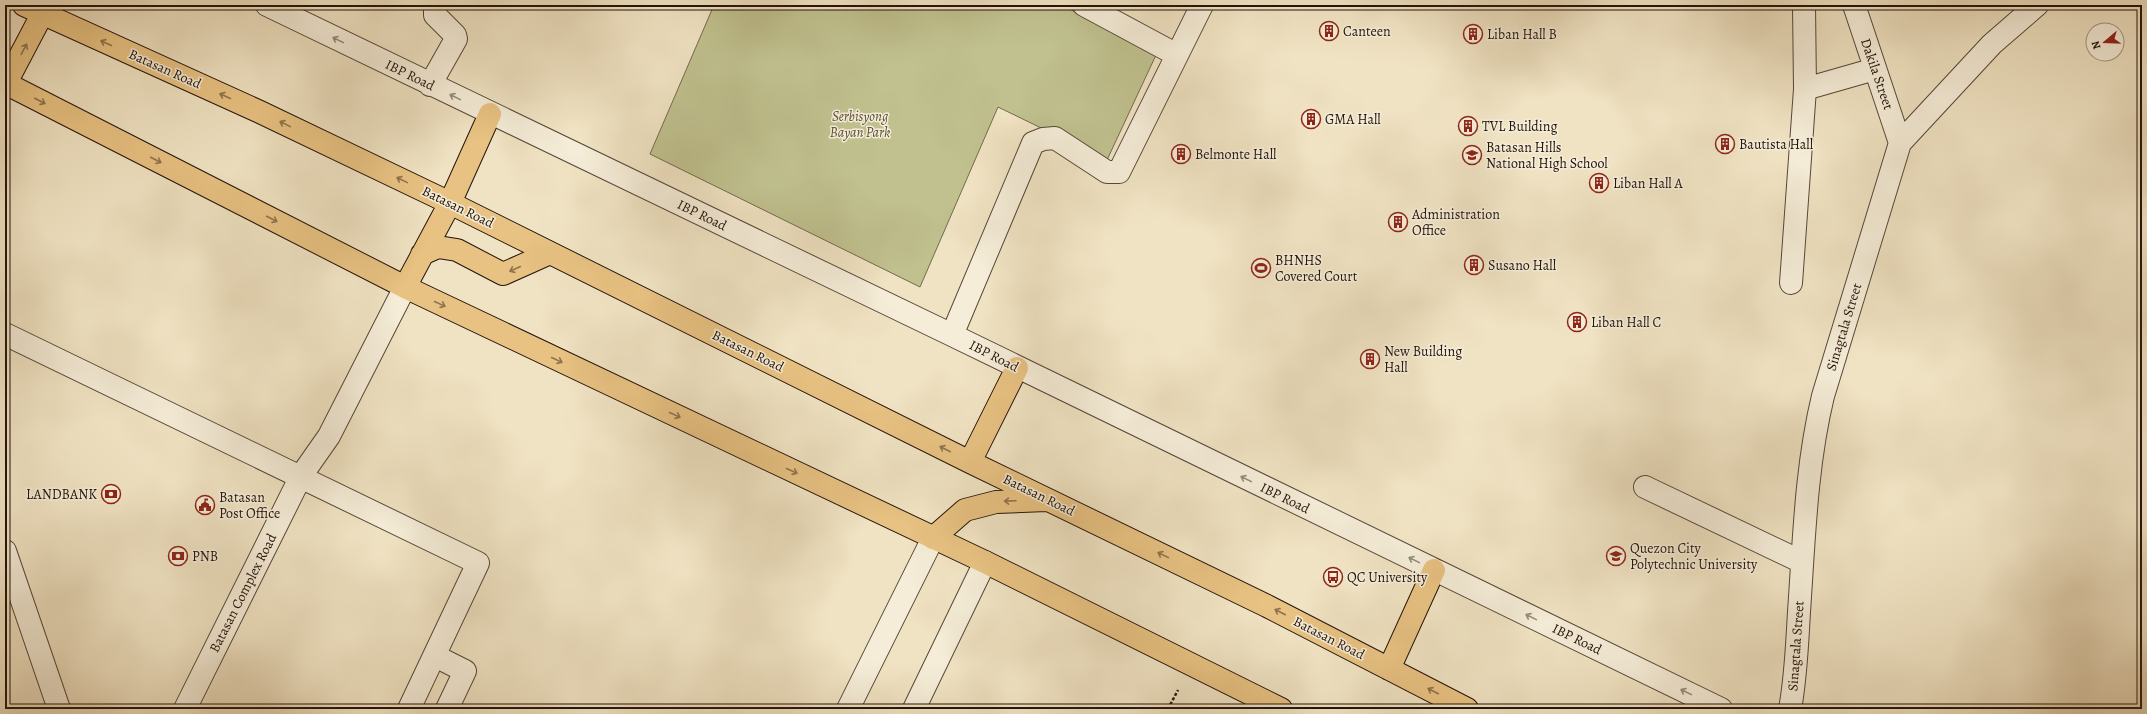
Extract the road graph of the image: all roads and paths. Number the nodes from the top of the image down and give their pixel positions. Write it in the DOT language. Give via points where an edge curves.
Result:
graph roads {
  1 [pos="267,5"];
  2 [pos="435,5"];
  3 [pos="1084,5"];
  4 [pos="1202,5"];
  5 [pos="1804,5"];
  6 [pos="1854,5"];
  7 [pos="2037,5"];
  8 [pos="38,8"];
  9 [pos="1177,55"];
  10 [pos="1875,69"];
  11 [pos="5,83"];
  12 [pos="430,85"];
  13 [pos="1805,89"];
  14 [pos="490,114"];
  15 [pos="1900,143"];
  16 [pos="450,203"];
  17 [pos="550,253"];
  18 [pos="422,254"];
  19 [pos="1791,283"];
  20 [pos="405,287"];
  21 [pos="5,334"];
  22 [pos="952,335"];
  23 [pos="1017,368"];
  24 [pos="970,462"];
  25 [pos="301,476"];
  26 [pos="1645,487"];
  27 [pos="1049,500"];
  28 [pos="933,538"];
  29 [pos="5,551"];
  30 [pos="985,562"];
  31 [pos="1802,562"];
  32 [pos="1434,570"];
  33 [pos="435,656"];
  34 [pos="1389,669"];
  35 [pos="59,709"];
  36 [pos="185,709"];
  37 [pos="409,709"];
  38 [pos="447,709"];
  39 [pos="848,709"];
  40 [pos="914,709"];
  41 [pos="1281,709"];
  42 [pos="1467,709"];
  43 [pos="1721,709"];
  44 [pos="1790,709"];
  12 -- 1 [label="street, IBP Road, one-way"];
  2 -- 12 [label="street" via="435,15 456,39"];
  3 -- 9 [label="street"];
  4 -- 9 [label="street"];
  5 -- 13 [label="street"];
  6 -- 10 [label="street, Dakila Street"];
  7 -- 15 [label="street, Sinagtala Street" via="1992,44"];
  11 -- 8 [label="main road, one-way"];
  16 -- 8 [label="main road, Batasan Road, one-way"];
  9 -- 22 [label="street" via="1119,172 1107,172 1055,138 1043,139 1033,144"];
  10 -- 13 [label="street"];
  10 -- 15 [label="street, Dakila Street"];
  11 -- 20 [label="main road, one-way"];
  14 -- 12 [label="street, IBP Road, one-way"];
  13 -- 19 [label="street"];
  14 -- 16 [label="main road"];
  14 -- 22 [label="street, IBP Road"];
  15 -- 31 [label="street, Sinagtala Street" via="1814,433"];
  16 -- 17 [label="main road, Batasan Road"];
  16 -- 18 [label="main road"];
  17 -- 18 [label="main road, one-way" via="503,274 456,250 438,247"];
  24 -- 17 [label="main road, Batasan Road, one-way"];
  18 -- 20 [label="main road"];
  20 -- 25 [label="street, Batasan Complex Road" via="329,436"];
  20 -- 28 [label="main road, one-way"];
  21 -- 25 [label="street"];
  22 -- 23 [label="street, IBP Road"];
  23 -- 24 [label="main road"];
  32 -- 23 [label="street, IBP Road, one-way"];
  24 -- 27 [label="main road, Batasan Road"];
  25 -- 33 [label="street" via="478,563"];
  25 -- 36 [label="street, Batasan Complex Road"];
  26 -- 31 [label="street"];
  27 -- 28 [label="main road, one-way" via="996,502 965,510"];
  34 -- 27 [label="main road, Batasan Road, one-way" via="1268,606"];
  28 -- 30 [label="main road"];
  28 -- 39 [label="street"];
  29 -- 35 [label="street"];
  30 -- 40 [label="street"];
  30 -- 41 [label="main road"];
  31 -- 44 [label="street, Sinagtala Street" via="1794,688"];
  32 -- 34 [label="main road"];
  43 -- 32 [label="street, IBP Road, one-way"];
  33 -- 37 [label="street"];
  33 -- 38 [label="street" via="465,671"];
  42 -- 34 [label="main road, Batasan Road, one-way"];
}
